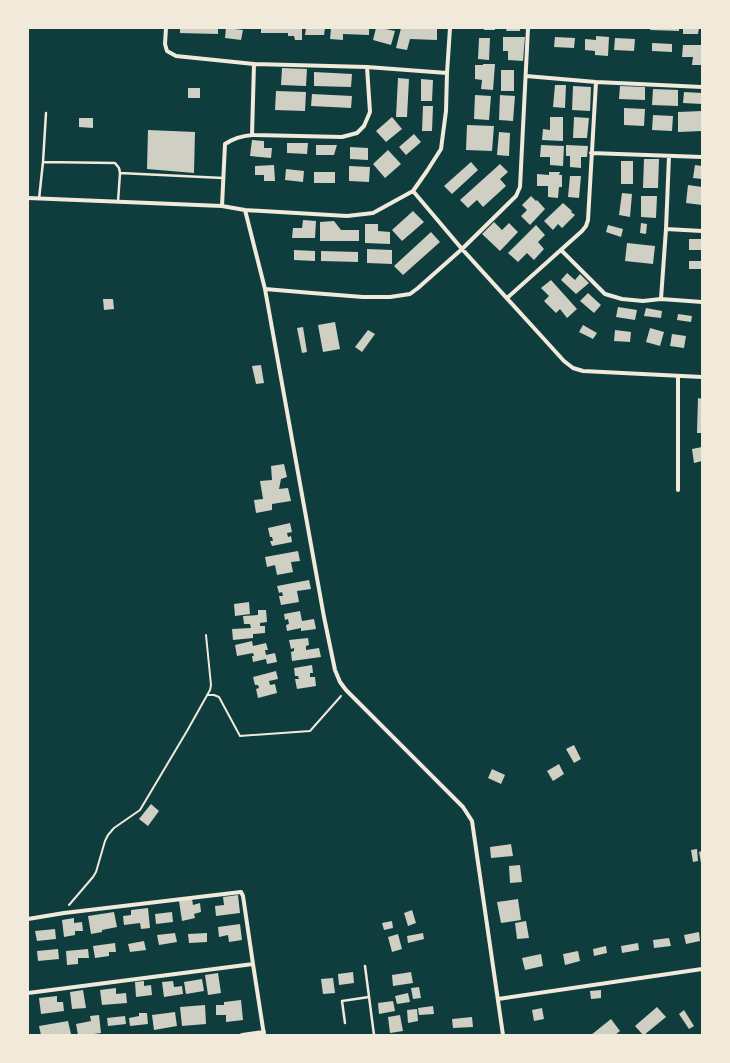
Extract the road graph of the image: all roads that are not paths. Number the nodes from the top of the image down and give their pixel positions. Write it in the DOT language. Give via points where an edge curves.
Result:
graph roads {
  1 [pos="166,28"];
  2 [pos="450,28"];
  3 [pos="528,28"];
  4 [pos="254,64"];
  5 [pos="367,66"];
  6 [pos="447,73"];
  7 [pos="526,76"];
  8 [pos="596,82"];
  9 [pos="702,87"];
  10 [pos="46,113"];
  11 [pos="252,135"];
  12 [pos="591,153"];
  13 [pos="669,156"];
  14 [pos="702,157"];
  15 [pos="43,162"];
  16 [pos="120,173"];
  17 [pos="223,178"];
  18 [pos="413,191"];
  19 [pos="28,198"];
  20 [pos="39,199"];
  21 [pos="118,202"];
  22 [pos="222,206"];
  23 [pos="245,210"];
  24 [pos="666,229"];
  25 [pos="702,231"];
  26 [pos="462,249"];
  27 [pos="561,250"];
  28 [pos="265,289"];
  29 [pos="507,298"];
  30 [pos="662,299"];
  31 [pos="702,302"];
  32 [pos="678,376"];
  33 [pos="702,377"];
  34 [pos="678,490"];
  35 [pos="28,919"];
  36 [pos="253,964"];
  37 [pos="365,966"];
  38 [pos="702,969"];
  39 [pos="28,993"];
  40 [pos="369,997"];
  41 [pos="498,998"];
  42 [pos="345,1024"];
  43 [pos="264,1033"];
  44 [pos="242,1035"];
  45 [pos="374,1035"];
  46 [pos="503,1035"];
  1 -- 4 [label="street" via="167,51 176,56"];
  2 -- 6 [label="street"];
  3 -- 7 [label="street"];
  4 -- 5 [label="street"];
  4 -- 11 [label="street"];
  5 -- 6 [label="street"];
  5 -- 11 [label="street" via="370,112 364,126 357,133 342,137"];
  6 -- 18 [label="street" via="441,149"];
  7 -- 8 [label="street"];
  7 -- 26 [label="street" via="520,187 516,196"];
  8 -- 9 [label="street"];
  8 -- 12 [label="street"];
  10 -- 15 [label="lane"];
  11 -- 17 [label="street" via="239,136 225,144"];
  12 -- 13 [label="street"];
  12 -- 27 [label="street" via="588,220 582,231"];
  13 -- 14 [label="street"];
  13 -- 24 [label="street"];
  15 -- 16 [label="lane" via="115,163"];
  15 -- 20 [label="lane"];
  16 -- 17 [label="lane"];
  16 -- 21 [label="lane"];
  17 -- 22 [label="street"];
  18 -- 23 [label="street" via="373,213 347,216"];
  18 -- 26 [label="street"];
  19 -- 20 [label="street"];
  20 -- 21 [label="street"];
  21 -- 22 [label="street"];
  22 -- 23 [label="street"];
  23 -- 28 [label="street"];
  24 -- 25 [label="street"];
  24 -- 30 [label="street"];
  26 -- 28 [label="street" via="418,288 402,296"];
  26 -- 29 [label="street"];
  27 -- 29 [label="street"];
  27 -- 30 [label="street" via="605,294 622,299"];
  28 -- 41 [label="street" via="335,670 346,690 463,807 472,821"];
  29 -- 32 [label="street" via="564,361 574,368 583,371"];
  30 -- 31 [label="street"];
  32 -- 33 [label="street"];
  32 -- 34 [label="street"];
  35 -- 36 [label="street" via="240,892 243,896"];
  36 -- 39 [label="street"];
  36 -- 43 [label="street"];
  37 -- 40 [label="lane"];
  38 -- 41 [label="street"];
  40 -- 42 [label="lane" via="342,1001"];
  40 -- 45 [label="lane"];
  41 -- 46 [label="street"];
  43 -- 44 [label="street"];
}
